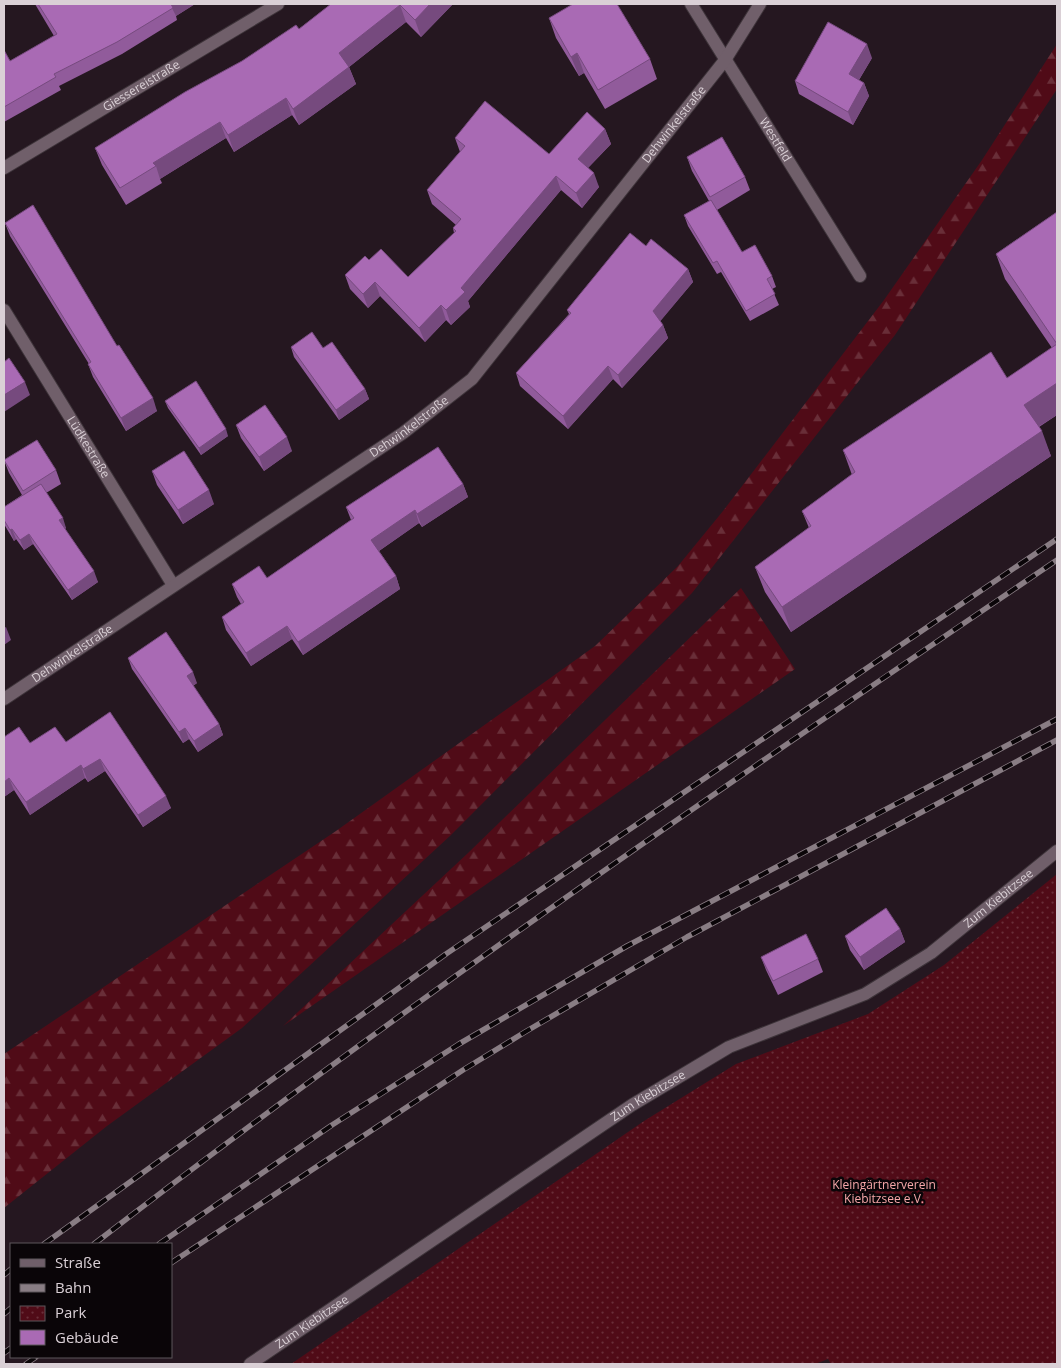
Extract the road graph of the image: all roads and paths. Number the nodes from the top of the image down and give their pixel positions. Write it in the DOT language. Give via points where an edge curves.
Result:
graph roads {
  1 [pos="278,4"];
  2 [pos="691,4"];
  3 [pos="760,4"];
  4 [pos="726,60"];
  5 [pos="4,168"];
  6 [pos="860,276"];
  7 [pos="4,310"];
  8 [pos="173,585"];
  9 [pos="4,700"];
  10 [pos="1057,851"];
  11 [pos="250,1364"];
  1 -- 5 [label="street, Giessereistraße"];
  2 -- 4 [label="street, Westfeld"];
  3 -- 4 [label="street, Dehwinkelstraße"];
  4 -- 6 [label="street, Westfeld"];
  4 -- 8 [label="street, Dehwinkelstraße" via="472,379 403,434"];
  7 -- 8 [label="street, Lüdkestraße"];
  8 -- 9 [label="street, Dehwinkelstraße"];
  10 -- 11 [label="street, Zum Kiebitzsee" via="931,953 865,994 729,1046 632,1105"];
}
